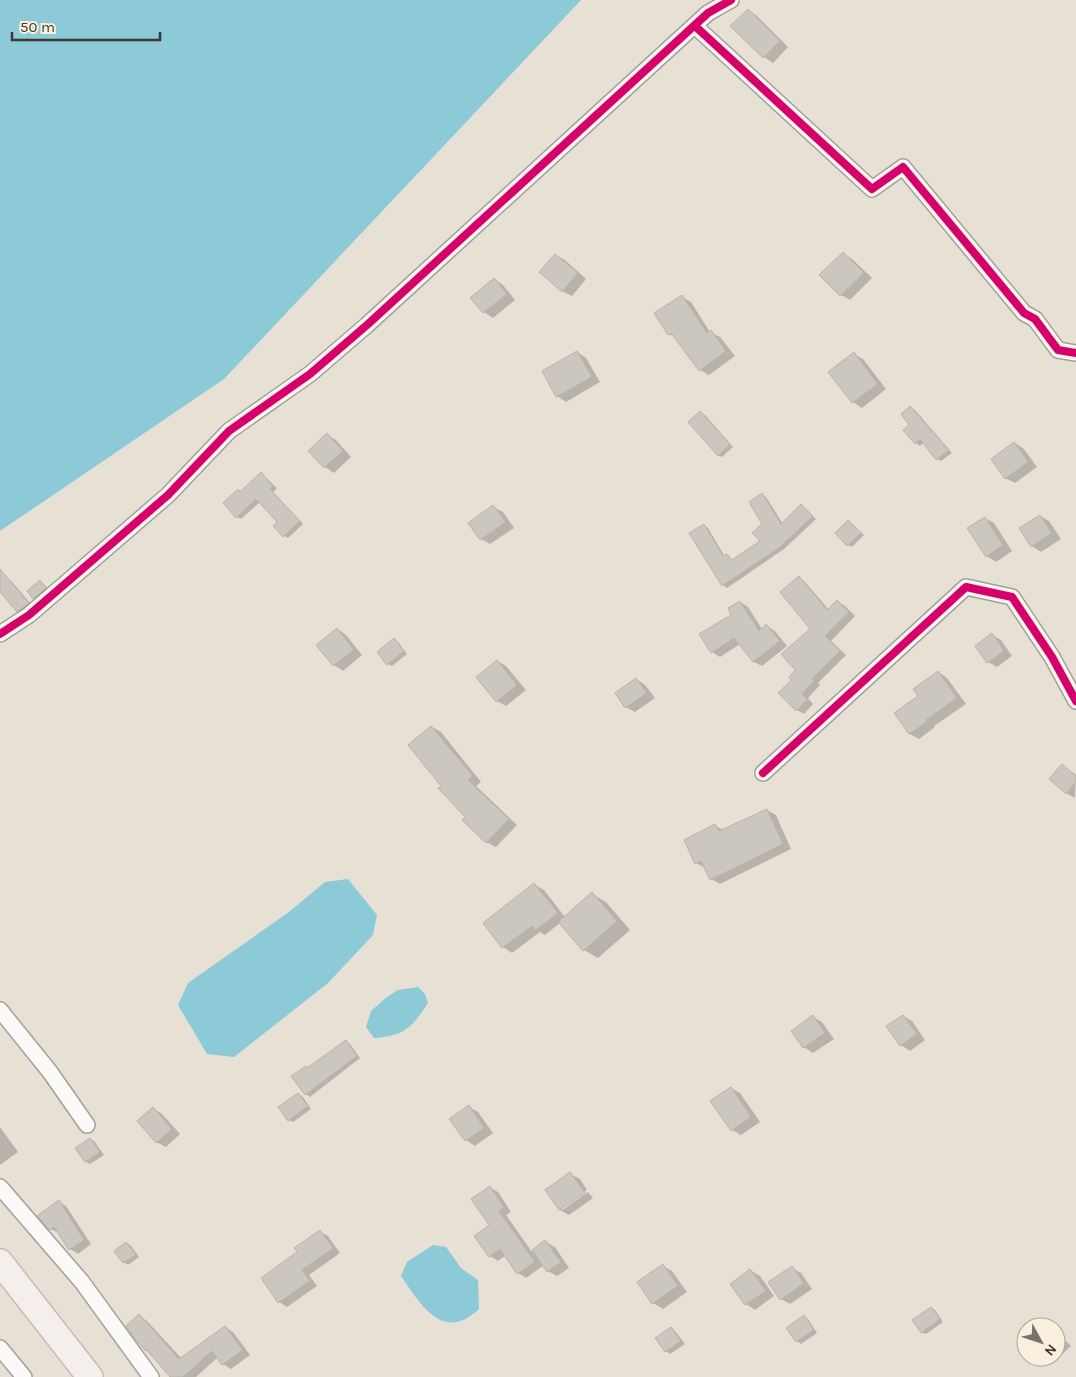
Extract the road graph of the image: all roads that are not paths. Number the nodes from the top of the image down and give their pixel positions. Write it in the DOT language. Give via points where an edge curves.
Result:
graph roads {
  1 [pos="731,0"];
  2 [pos="695,26"];
  3 [pos="1076,353"];
  4 [pos="0,634"];
  5 [pos="1076,701"];
  6 [pos="762,773"];
  7 [pos="0,1010"];
  8 [pos="87,1125"];
  9 [pos="0,1187"];
  10 [pos="0,1262"];
  11 [pos="0,1348"];
  12 [pos="24,1377"];
  13 [pos="90,1377"];
  14 [pos="151,1377"];
  1 -- 2 [label="street" via="708,13"];
  2 -- 3 [label="street" via="872,189 903,167 1058,350"];
  2 -- 4 [label="street" via="367,325 310,374 229,431 168,495 29,615"];
  5 -- 6 [label="street" via="1052,657 1012,598 966,586"];
  7 -- 8 [label="street"];
  9 -- 14 [label="street" via="82,1282"];
  10 -- 13 [label="highway"];
  11 -- 12 [label="street"];
}
